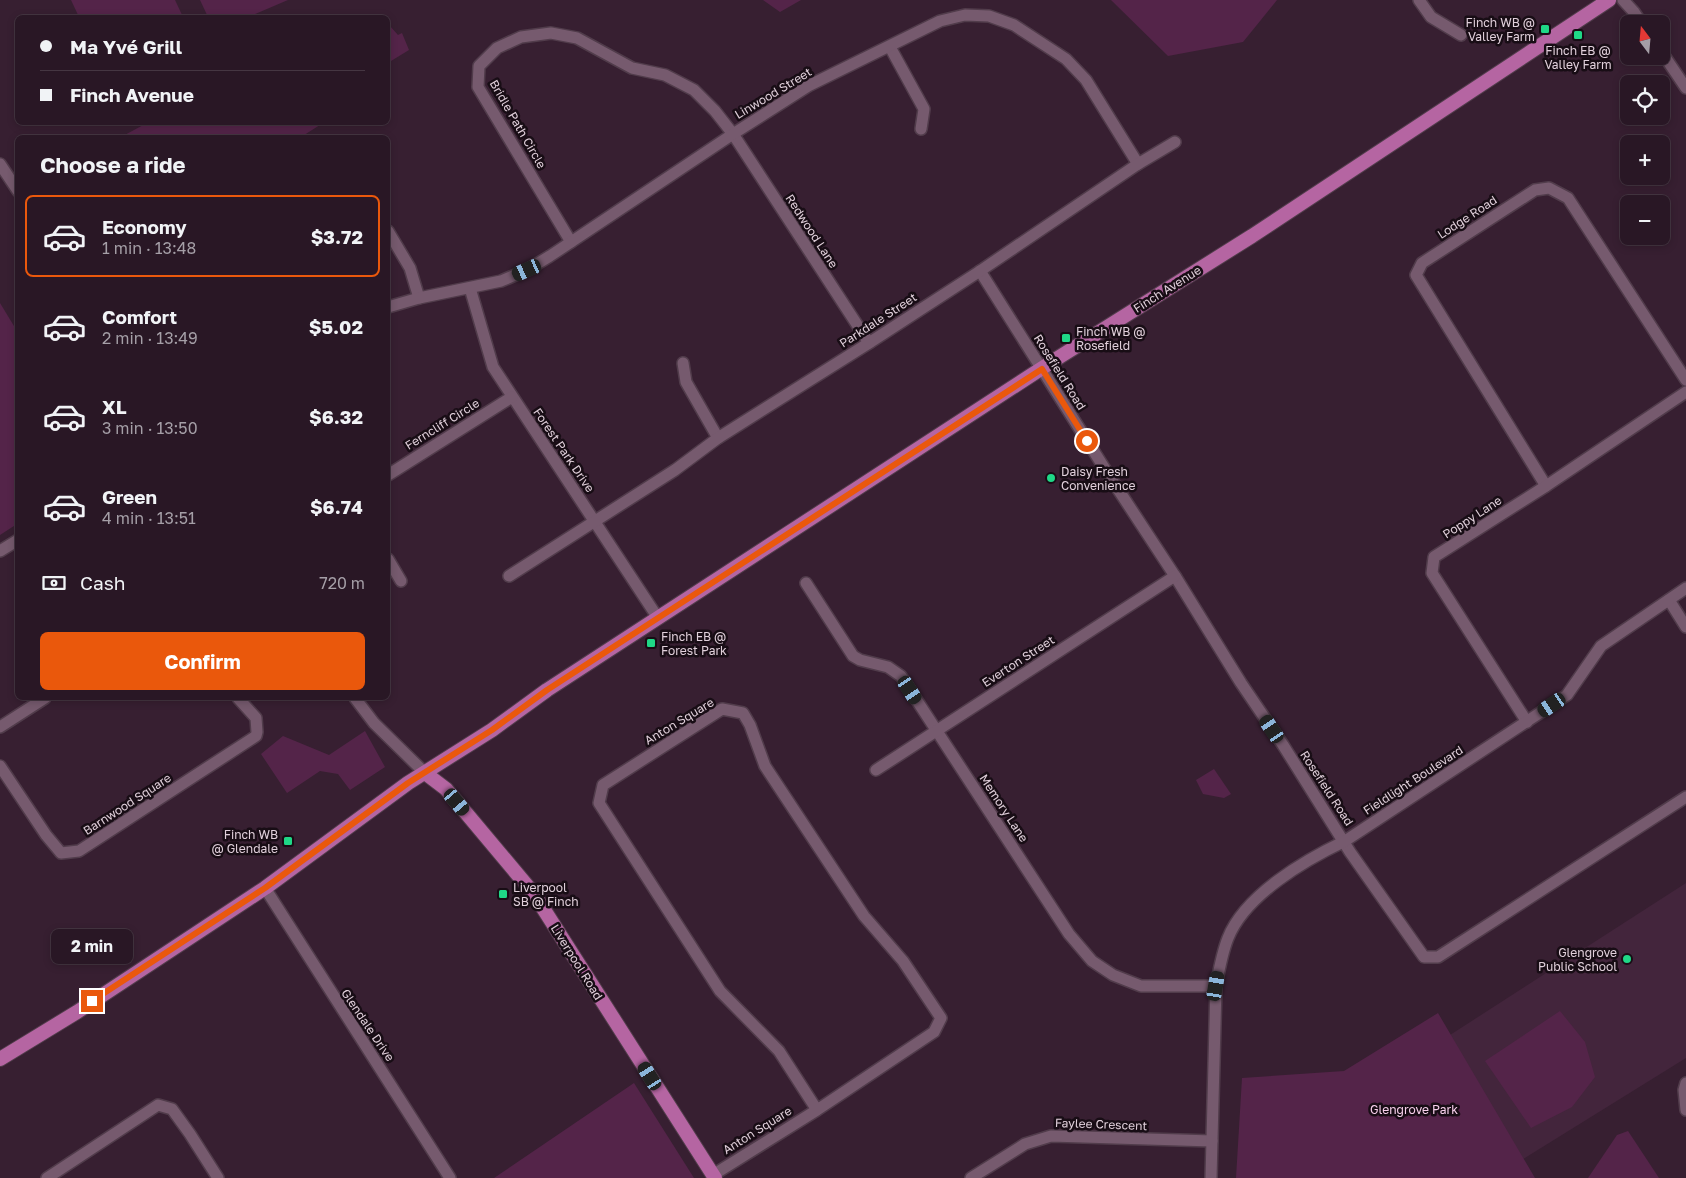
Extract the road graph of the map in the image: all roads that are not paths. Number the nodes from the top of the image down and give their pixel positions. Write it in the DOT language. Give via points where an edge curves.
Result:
graph roads {
  1 [pos="1419,0"];
  2 [pos="1610,0"];
  3 [pos="1623,0"];
  4 [pos="1636,15"];
  5 [pos="1462,35"];
  6 [pos="890,47"];
  7 [pos="1670,64"];
  8 [pos="1686,88"];
  9 [pos="921,129"];
  10 [pos="733,134"];
  11 [pos="1176,142"];
  12 [pos="0,164"];
  13 [pos="1138,164"];
  14 [pos="15,186"];
  15 [pos="390,234"];
  16 [pos="572,242"];
  17 [pos="980,271"];
  18 [pos="470,288"];
  19 [pos="419,298"];
  20 [pos="390,306"];
  21 [pos="869,344"];
  22 [pos="683,363"];
  23 [pos="1042,369"];
  24 [pos="1686,380"];
  25 [pos="1686,392"];
  26 [pos="512,397"];
  27 [pos="718,438"];
  28 [pos="390,474"];
  29 [pos="1546,486"];
  30 [pos="594,520"];
  31 [pos="15,543"];
  32 [pos="0,551"];
  33 [pos="390,562"];
  34 [pos="509,576"];
  35 [pos="1175,576"];
  36 [pos="401,581"];
  37 [pos="806,583"];
  38 [pos="1686,588"];
  39 [pos="1668,600"];
  40 [pos="658,618"];
  41 [pos="1686,626"];
  42 [pos="43,700"];
  43 [pos="240,700"];
  44 [pos="357,700"];
  45 [pos="1527,722"];
  46 [pos="0,727"];
  47 [pos="938,730"];
  48 [pos="0,766"];
  49 [pos="876,770"];
  50 [pos="425,773"];
  51 [pos="1686,797"];
  52 [pos="1345,841"];
  53 [pos="265,888"];
  54 [pos="1216,986"];
  55 [pos="0,1059"];
  56 [pos="1686,1083"];
  57 [pos="817,1110"];
  58 [pos="1686,1110"];
  59 [pos="1212,1141"];
  60 [pos="714,1176"];
  61 [pos="47,1178"];
  62 [pos="218,1178"];
  63 [pos="450,1178"];
  64 [pos="971,1178"];
  65 [pos="1211,1178"];
  1 -- 5 [label="street" via="1431,17"];
  2 -- 23 [label="main road, Finch Avenue" via="1252,236"];
  3 -- 4 [label="street"];
  6 -- 9 [label="street" via="924,109"];
  6 -- 10 [label="street, Linwood Street" via="808,86"];
  6 -- 13 [label="street, Linwood Street" via="940,22 965,15 989,16 1014,25 1066,59 1086,80"];
  7 -- 8 [label="street"];
  10 -- 16 [label="street, Linwood Street"];
  10 -- 16 [label="street, Bridle Path Circle" via="694,90 665,75 632,68 577,38 551,33 521,37 497,48 479,66 478,87"];
  10 -- 21 [label="street, Redwood Lane"];
  11 -- 13 [label="street, Parkdale Street"];
  12 -- 14 [label="street"];
  13 -- 17 [label="street, Parkdale Street"];
  15 -- 19 [label="street" via="410,268"];
  16 -- 18 [label="street, Linwood Street" via="527,270 501,281"];
  17 -- 21 [label="street, Parkdale Street"];
  17 -- 23 [label="street, Rosefield Road"];
  18 -- 19 [label="street, Linwood Street"];
  18 -- 26 [label="street, Forest Park Drive" via="493,367"];
  19 -- 20 [label="street, Linwood Street"];
  21 -- 27 [label="street, Parkdale Street"];
  22 -- 27 [label="street" via="686,382"];
  23 -- 35 [label="street, Rosefield Road"];
  23 -- 40 [label="main road, Finch Avenue"];
  24 -- 29 [label="street, Lodge Road" via="1568,198 1549,188 1535,190 1422,262 1416,275"];
  25 -- 29 [label="street, Poppy Lane"];
  26 -- 28 [label="street, Ferncliff Circle"];
  26 -- 30 [label="street, Forest Park Drive"];
  27 -- 30 [label="street, Parkdale Street" via="675,470"];
  29 -- 45 [label="street, Poppy Lane" via="1434,557 1432,573"];
  30 -- 34 [label="street"];
  30 -- 40 [label="street, Forest Park Drive"];
  31 -- 32 [label="street"];
  33 -- 36 [label="street"];
  35 -- 47 [label="street, Everton Street"];
  35 -- 52 [label="street, Rosefield Road"];
  37 -- 47 [label="street, Memory Lane" via="853,656 888,667 901,676"];
  38 -- 39 [label="street, Fieldlight Boulevard"];
  39 -- 41 [label="street"];
  39 -- 45 [label="street, Fieldlight Boulevard" via="1601,646 1567,695"];
  40 -- 50 [label="main road, Finch Avenue"];
  42 -- 46 [label="street"];
  43 -- 48 [label="street, Barnwood Square" via="256,718 256,736 79,851 61,853"];
  44 -- 50 [label="street, Liverpool Road" via="374,723"];
  45 -- 52 [label="street, Fieldlight Boulevard"];
  47 -- 49 [label="street, Everton Street"];
  47 -- 54 [label="street, Memory Lane" via="1069,934 1092,960 1114,975 1141,986"];
  50 -- 53 [label="main road, Finch Avenue"];
  50 -- 60 [label="main road, Liverpool Road" via="446,789 534,894"];
  51 -- 52 [label="street, Rosefield Road" via="1438,957 1424,957"];
  52 -- 54 [label="street, Fieldlight Boulevard" via="1262,892 1244,912 1229,936"];
  53 -- 55 [label="main road, Finch Avenue"];
  53 -- 63 [label="street, Glendale Drive"];
  54 -- 59 [label="street, Fieldlight Boulevard"];
  56 -- 58 [label="street"];
  57 -- 57 [label="street, Anton Square" via="934,1032 941,1018 903,961 864,916 765,766 743,713 722,709 603,784 599,803 720,991 779,1051"];
  57 -- 60 [label="street, Anton Square"];
  59 -- 64 [label="street, Faylee Crescent" via="1051,1136 1025,1144"];
  59 -- 65 [label="street, Fieldlight Boulevard"];
  61 -- 62 [label="street" via="158,1105 172,1110"];
}
